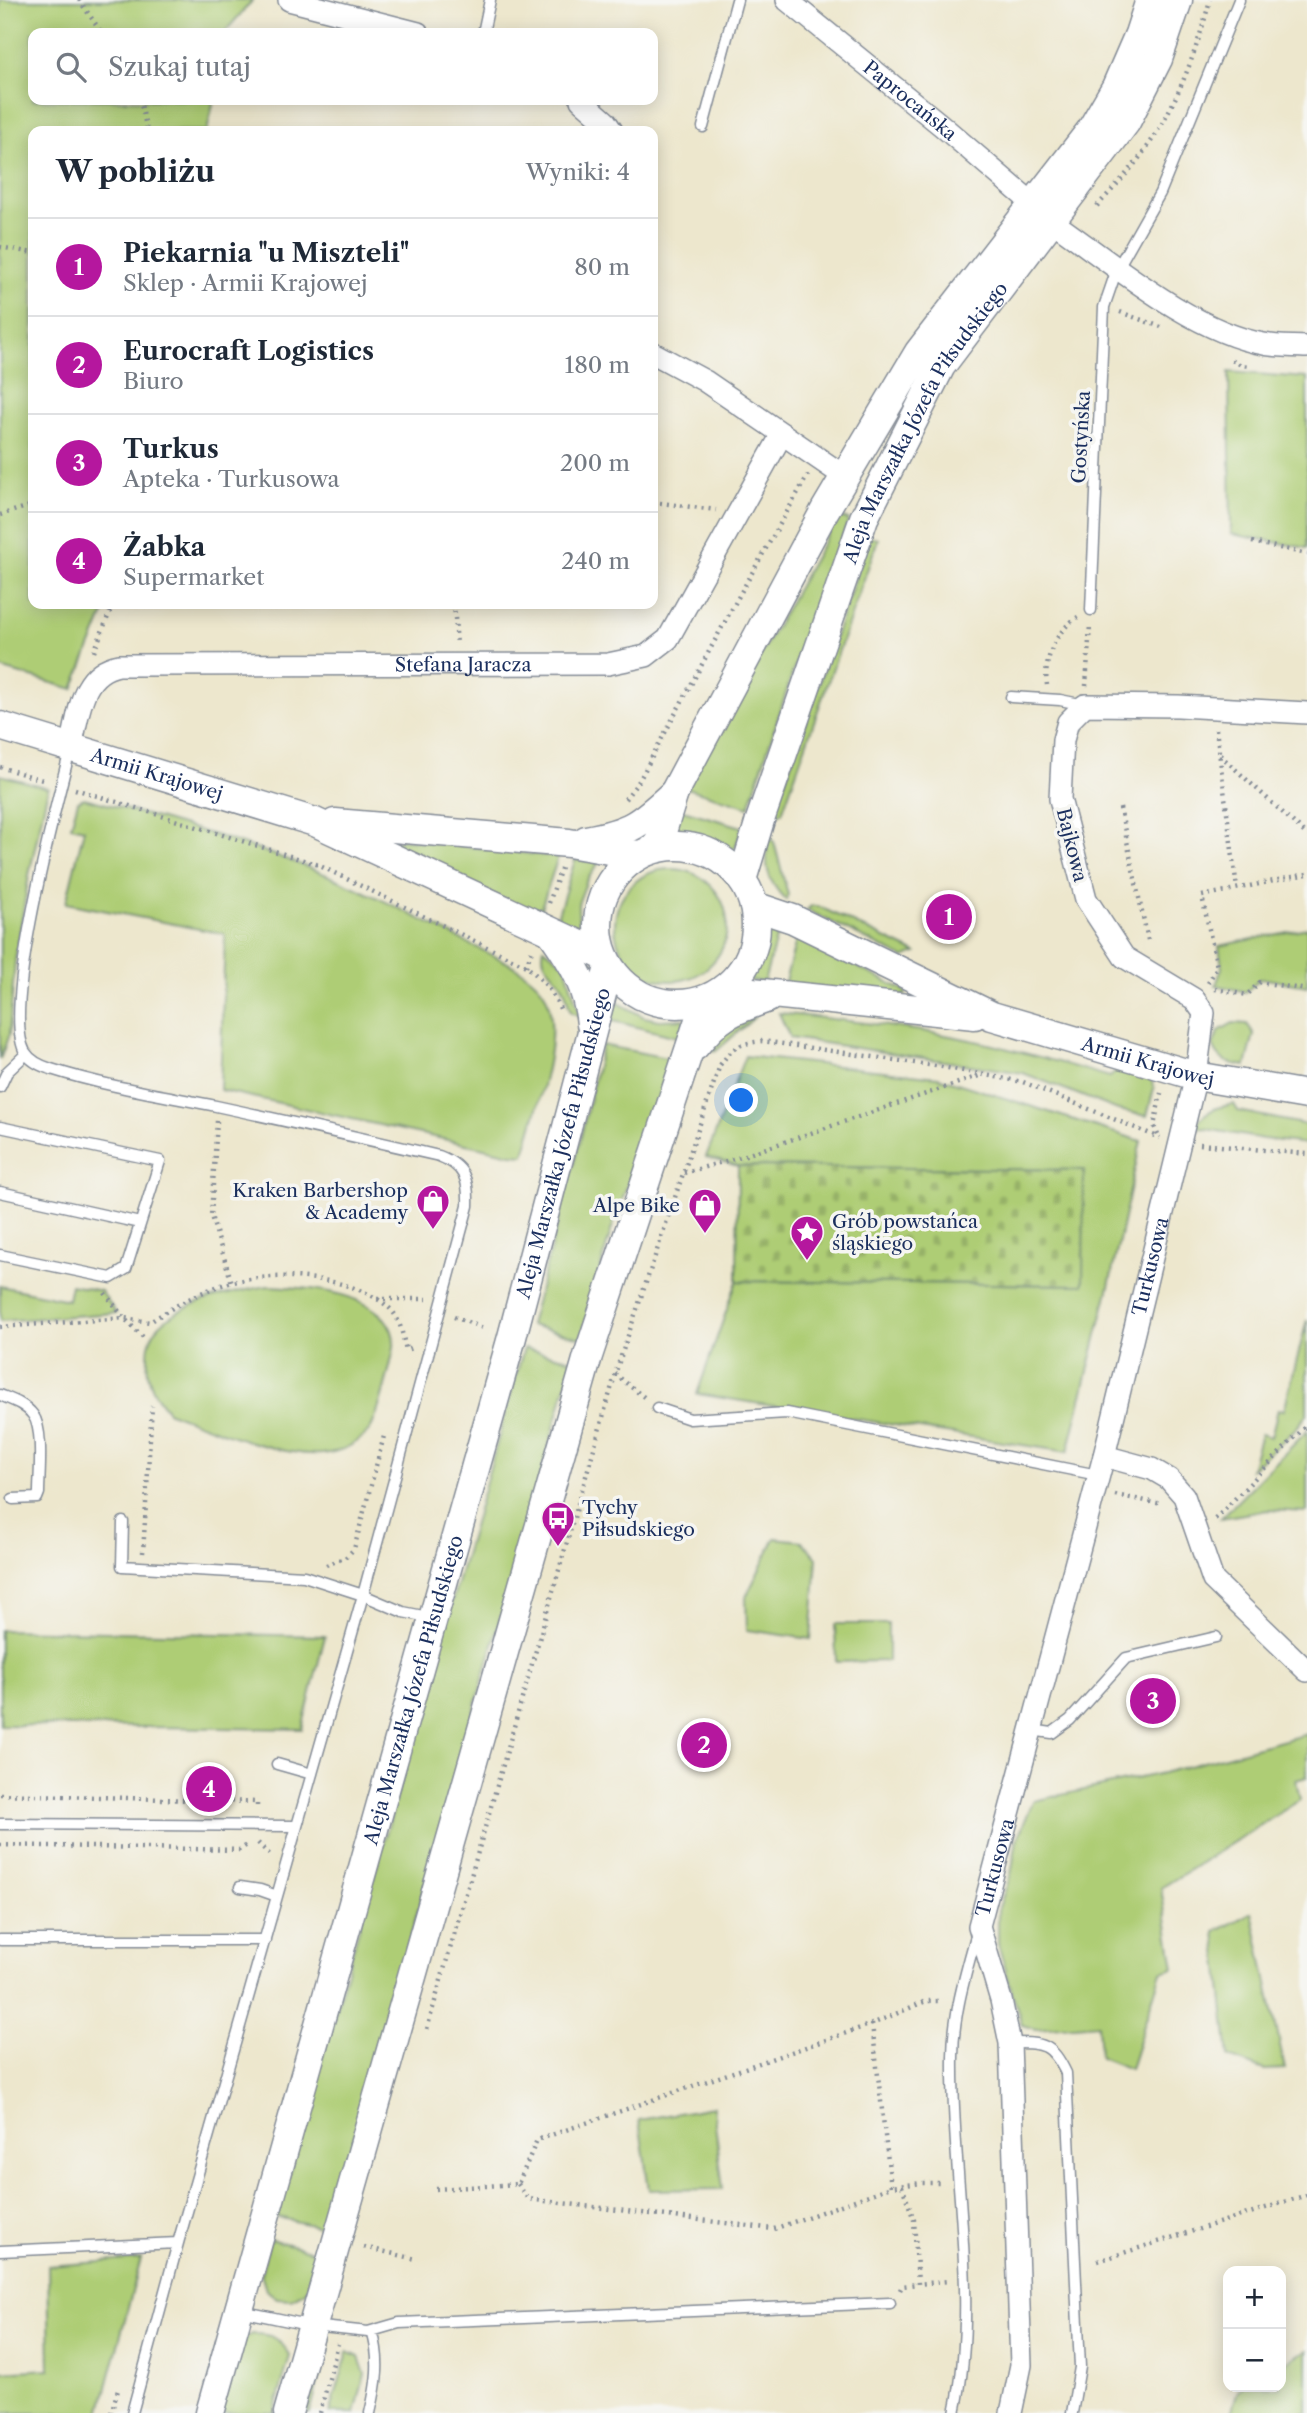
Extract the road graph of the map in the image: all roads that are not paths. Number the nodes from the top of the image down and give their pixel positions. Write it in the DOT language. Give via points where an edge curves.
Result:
graph roads {
  1 [pos="289,0"];
  2 [pos="490,0"];
  3 [pos="737,0"];
  4 [pos="788,0"];
  5 [pos="1150,0"];
  6 [pos="1178,0"];
  7 [pos="1239,0"];
  8 [pos="398,28"];
  9 [pos="484,28"];
  10 [pos="587,105"];
  11 [pos="609,126"];
  12 [pos="703,127"];
  13 [pos="1043,213"];
  14 [pos="1117,269"];
  15 [pos="1307,347"];
  16 [pos="658,356"];
  17 [pos="782,433"];
  18 [pos="844,476"];
  19 [pos="1091,610"];
  20 [pos="1011,697"];
  21 [pos="1086,699"];
  22 [pos="1307,713"];
  23 [pos="0,726"];
  24 [pos="71,747"];
  25 [pos="674,793"];
  26 [pos="760,820"];
  27 [pos="315,822"];
  28 [pos="569,843"];
  29 [pos="648,852"];
  30 [pos="742,880"];
  31 [pos="754,906"];
  32 [pos="793,919"];
  33 [pos="546,930"];
  34 [pos="606,961"];
  35 [pos="715,994"];
  36 [pos="774,996"];
  37 [pos="992,1016"];
  38 [pos="592,1034"];
  39 [pos="26,1054"];
  40 [pos="687,1057"];
  41 [pos="1196,1076"];
  42 [pos="0,1087"];
  43 [pos="1307,1095"];
  44 [pos="0,1127"];
  45 [pos="0,1192"];
  46 [pos="140,1223"];
  47 [pos="0,1255"];
  48 [pos="0,1395"];
  49 [pos="657,1408"];
  50 [pos="1099,1474"];
  51 [pos="13,1499"];
  52 [pos="123,1522"];
  53 [pos="363,1594"];
  54 [pos="433,1618"];
  55 [pos="1216,1637"];
  56 [pos="1307,1671"];
  57 [pos="1031,1730"];
  58 [pos="277,1764"];
  59 [pos="312,1774"];
  60 [pos="0,1824"];
  61 [pos="297,1826"];
  62 [pos="240,1887"];
  63 [pos="277,1896"];
  64 [pos="979,1926"];
  65 [pos="0,1940"];
  66 [pos="265,1940"];
  67 [pos="1010,2043"];
  68 [pos="178,2243"];
  69 [pos="0,2250"];
  70 [pos="890,2304"];
  71 [pos="239,2311"];
  72 [pos="313,2326"];
  73 [pos="372,2331"];
  74 [pos="132,2413"];
  75 [pos="210,2413"];
  76 [pos="288,2413"];
  77 [pos="370,2413"];
  78 [pos="955,2413"];
  79 [pos="1011,2413"];
  80 [pos="1072,2413"];
  1 -- 8 [label="street"];
  2 -- 9 [label="lane"];
  3 -- 12 [label="lane"];
  4 -- 13 [label="street, Paprocańska"];
  5 -- 13 [label="main road, Aleja Marszałka Józefa Piłsudskiego" via="1116,87"];
  6 -- 13 [label="main road, Aleja Marszałka Józefa Piłsudskiego" via="1158,59 1126,122"];
  7 -- 14 [label="lane, Gostyńska" via="1160,193"];
  10 -- 11 [label="street"];
  13 -- 14 [label="street, Paprocańska"];
  13 -- 18 [label="main road, Aleja Marszałka Józefa Piłsudskiego" via="919,352"];
  13 -- 26 [label="main road, Aleja Marszałka Józefa Piłsudskiego" via="941,366 864,518"];
  14 -- 15 [label="street, Paprocańska" via="1218,330 1264,344"];
  14 -- 19 [label="lane, Gostyńska" via="1104,307"];
  16 -- 17 [label="street" via="693,373"];
  17 -- 18 [label="street"];
  17 -- 24 [label="street, Stefana Jaracza" via="673,631 651,654 608,664 119,665 99,673 88,685"];
  18 -- 25 [label="main road, Aleja Marszałka Józefa Piłsudskiego"];
  20 -- 21 [label="lane"];
  21 -- 22 [label="street"];
  21 -- 41 [label="street, Bajkowa" via="1068,722 1063,740 1060,799 1086,899 1124,957 1194,999 1205,1013"];
  23 -- 24 [label="main road, Armii Krajowej"];
  24 -- 27 [label="main road, Armii Krajowej"];
  24 -- 39 [label="lane" via="26,945 18,1024"];
  25 -- 28 [label="main road" via="643,821 618,834"];
  25 -- 29 [label="main road, Aleja Marszałka Józefa Piłsudskiego"];
  26 -- 30 [label="main road, Aleja Marszałka Józefa Piłsudskiego"];
  26 -- 32 [label="main road" via="762,883"];
  27 -- 28 [label="main road, Armii Krajowej"];
  27 -- 33 [label="main road, Armii Krajowej"];
  28 -- 29 [label="main road, Armii Krajowej"];
  29 -- 30 [label="main road" via="681,846 705,850 726,862"];
  29 -- 34 [label="main road" via="620,869 606,888 598,909 597,932"];
  30 -- 31 [label="main road"];
  31 -- 32 [label="main road, Armii Krajowej"];
  31 -- 35 [label="main road" via="757,929 752,952 741,972"];
  32 -- 37 [label="main road, Armii Krajowej"];
  33 -- 34 [label="main road, Armii Krajowej"];
  33 -- 38 [label="main road" via="577,970"];
  34 -- 35 [label="main road" via="623,984 662,1004 685,1005"];
  34 -- 38 [label="main road, Aleja Marszałka Józefa Piłsudskiego"];
  35 -- 36 [label="main road, Armii Krajowej"];
  35 -- 40 [label="main road"];
  36 -- 37 [label="main road, Armii Krajowej"];
  36 -- 40 [label="main road" via="731,1011 711,1026"];
  37 -- 41 [label="main road, Armii Krajowej"];
  38 -- 54 [label="main road, Aleja Marszałka Józefa Piłsudskiego"];
  39 -- 42 [label="lane" via="7,1072"];
  39 -- 53 [label="lane" via="50,1069 121,1087 412,1150 452,1161 463,1173 468,1206"];
  40 -- 72 [label="main road" via="588,1356"];
  41 -- 43 [label="main road, Armii Krajowej"];
  41 -- 50 [label="street, Turkusowa"];
  44 -- 46 [label="lane" via="160,1161"];
  45 -- 46 [label="lane"];
  46 -- 47 [label="lane" via="126,1269 111,1278"];
  48 -- 51 [label="lane" via="22,1405 39,1426 39,1493 37,1498"];
  49 -- 50 [label="lane" via="690,1419 787,1413"];
  50 -- 56 [label="street" via="1152,1469 1169,1479 1184,1496 1213,1580"];
  50 -- 57 [label="street, Turkusowa"];
  52 -- 53 [label="lane" via="122,1566 304,1576"];
  53 -- 54 [label="lane" via="403,1612"];
  53 -- 59 [label="lane"];
  54 -- 71 [label="main road, Aleja Marszałka Józefa Piłsudskiego"];
  55 -- 57 [label="lane" via="1126,1658 1070,1720 1052,1732"];
  57 -- 64 [label="street, Turkusowa"];
  58 -- 59 [label="lane"];
  59 -- 61 [label="lane"];
  60 -- 61 [label="lane"];
  61 -- 63 [label="lane"];
  62 -- 63 [label="lane"];
  63 -- 66 [label="lane"];
  64 -- 67 [label="street, Turkusowa"];
  64 -- 78 [label="lane" via="958,2001 953,2055 965,2349"];
  65 -- 66 [label="lane"];
  66 -- 68 [label="lane"];
  67 -- 79 [label="street, Turkusowa" via="1021,2365"];
  67 -- 80 [label="lane" via="1039,2043 1056,2053 1066,2073 1080,2367"];
  68 -- 69 [label="lane"];
  68 -- 74 [label="lane"];
  70 -- 73 [label="lane" via="399,2323"];
  71 -- 72 [label="lane"];
  71 -- 75 [label="main road, Aleja Marszałka Józefa Piłsudskiego"];
  72 -- 73 [label="lane"];
  72 -- 76 [label="main road"];
  73 -- 77 [label="lane" via="378,2373"];
}
